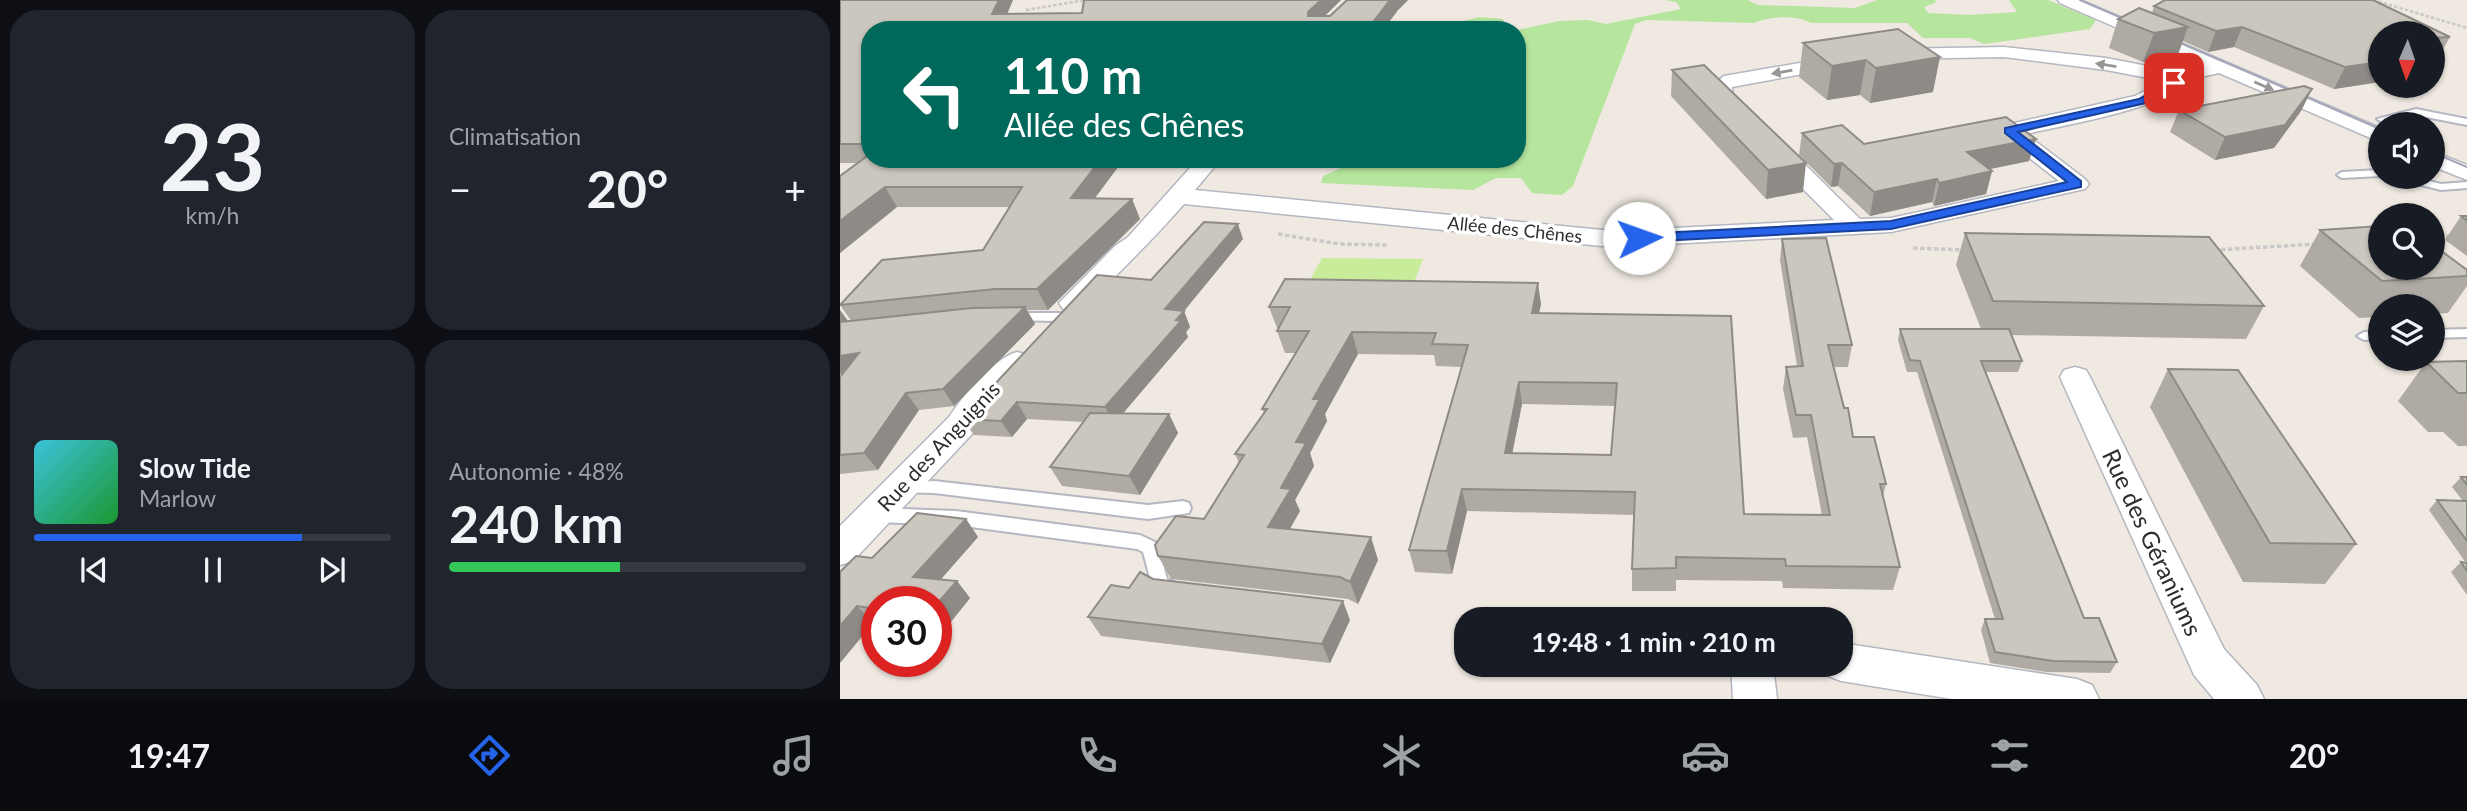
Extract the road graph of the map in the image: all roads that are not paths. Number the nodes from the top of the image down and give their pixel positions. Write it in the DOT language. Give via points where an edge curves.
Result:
graph roads {
  1 [pos="2066,0"];
  2 [pos="2100,0"];
  3 [pos="2222,68"];
  4 [pos="2173,77"];
  5 [pos="2445,117"];
  6 [pos="2368,118"];
  7 [pos="2368,120"];
  8 [pos="2467,122"];
  9 [pos="2445,146"];
  10 [pos="2467,155"];
  11 [pos="2445,164"];
  12 [pos="1202,168"];
  13 [pos="2467,173"];
  14 [pos="2368,174"];
  15 [pos="2342,175"];
  16 [pos="2467,185"];
  17 [pos="2445,187"];
  18 [pos="1179,196"];
  19 [pos="1854,227"];
  20 [pos="1060,317"];
  21 [pos="1000,318"];
  22 [pos="2467,333"];
  23 [pos="2445,334"];
  24 [pos="2364,336"];
  25 [pos="2368,336"];
  26 [pos="2075,377"];
  27 [pos="900,488"];
  28 [pos="1183,508"];
  29 [pos="874,514"];
  30 [pos="840,550"];
  31 [pos="1191,591"];
  32 [pos="1853,664"];
  33 [pos="1753,677"];
  34 [pos="1755,699"];
  35 [pos="2077,699"];
  36 [pos="2242,699"];
  1 -- 3 [label="street"];
  2 -- 6 [label="street"];
  3 -- 4 [label="street, Allée des Chênes"];
  3 -- 7 [label="street, one-way"];
  4 -- 19 [label="street, Allée des Chênes" via="2174,83 2142,101 2009,131 2077,184 1891,225"];
  4 -- 19 [label="street, one-way" via="2004,52 1864,58 1722,85 1723,96"];
  5 -- 8 [label="lane"];
  9 -- 10 [label="street"];
  11 -- 13 [label="street"];
  12 -- 18 [label="street, Rue des Anguignis"];
  14 -- 15 [label="lane"];
  16 -- 17 [label="lane"];
  18 -- 19 [label="street, Allée des Chênes" via="1612,239"];
  18 -- 20 [label="street, Rue des Anguignis"];
  20 -- 21 [label="lane"];
  20 -- 27 [label="street, Rue des Anguignis"];
  22 -- 23 [label="lane"];
  24 -- 25 [label="lane"];
  26 -- 36 [label="street, Rue des Géraniums" via="2210,662"];
  27 -- 28 [label="lane" via="934,487 1148,512"];
  27 -- 29 [label="street, Rue des Anguignis"];
  29 -- 30 [label="street, Rue des Anguignis"];
  29 -- 31 [label="lane" via="957,518 1140,542 1152,548 1159,584"];
  32 -- 35 [label="street"];
  33 -- 34 [label="street"];
}
